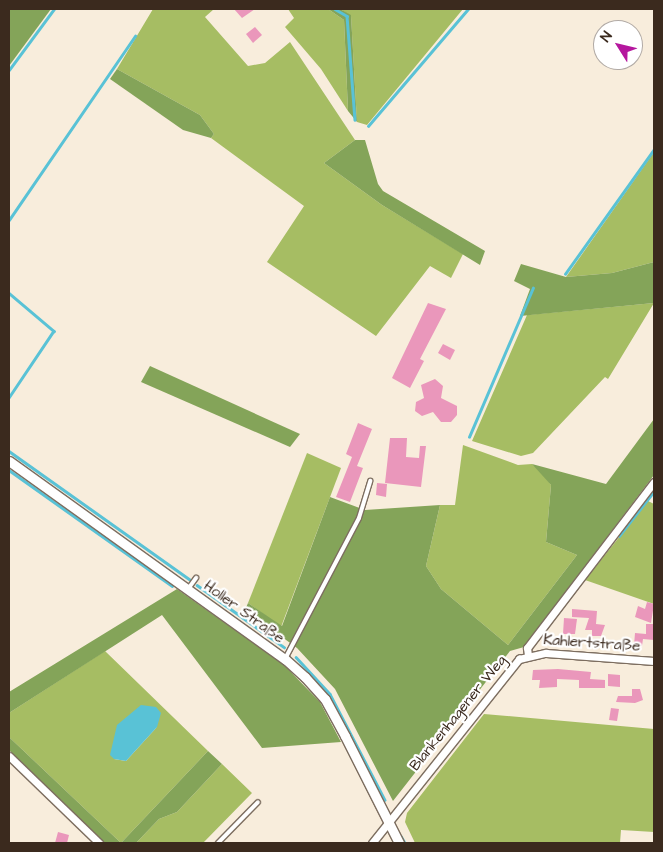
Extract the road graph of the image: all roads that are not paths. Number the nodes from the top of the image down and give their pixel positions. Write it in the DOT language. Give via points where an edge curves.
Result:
graph roads {
  1 [pos="9,461"];
  2 [pos="370,481"];
  3 [pos="654,482"];
  4 [pos="196,578"];
  5 [pos="188,589"];
  6 [pos="528,655"];
  7 [pos="285,659"];
  8 [pos="654,661"];
  9 [pos="9,756"];
  10 [pos="258,802"];
  11 [pos="389,822"];
  12 [pos="99,843"];
  13 [pos="218,843"];
  14 [pos="372,843"];
  15 [pos="399,843"];
  1 -- 5 [label="street, Holler Straße"];
  2 -- 7 [label="lane" via="359,518"];
  3 -- 6 [label="street, Blankenhagener Weg" via="527,648"];
  4 -- 5 [label="lane"];
  5 -- 7 [label="street, Holler Straße"];
  6 -- 8 [label="street, Kahlertstraße" via="546,653"];
  6 -- 11 [label="street, Blankenhagener Weg" via="513,664"];
  7 -- 11 [label="street, Holler Straße" via="325,699"];
  9 -- 12 [label="street"];
  10 -- 13 [label="lane"];
  11 -- 14 [label="street, Blankenhagener Weg"];
  11 -- 15 [label="street, Holler Straße"];
}
